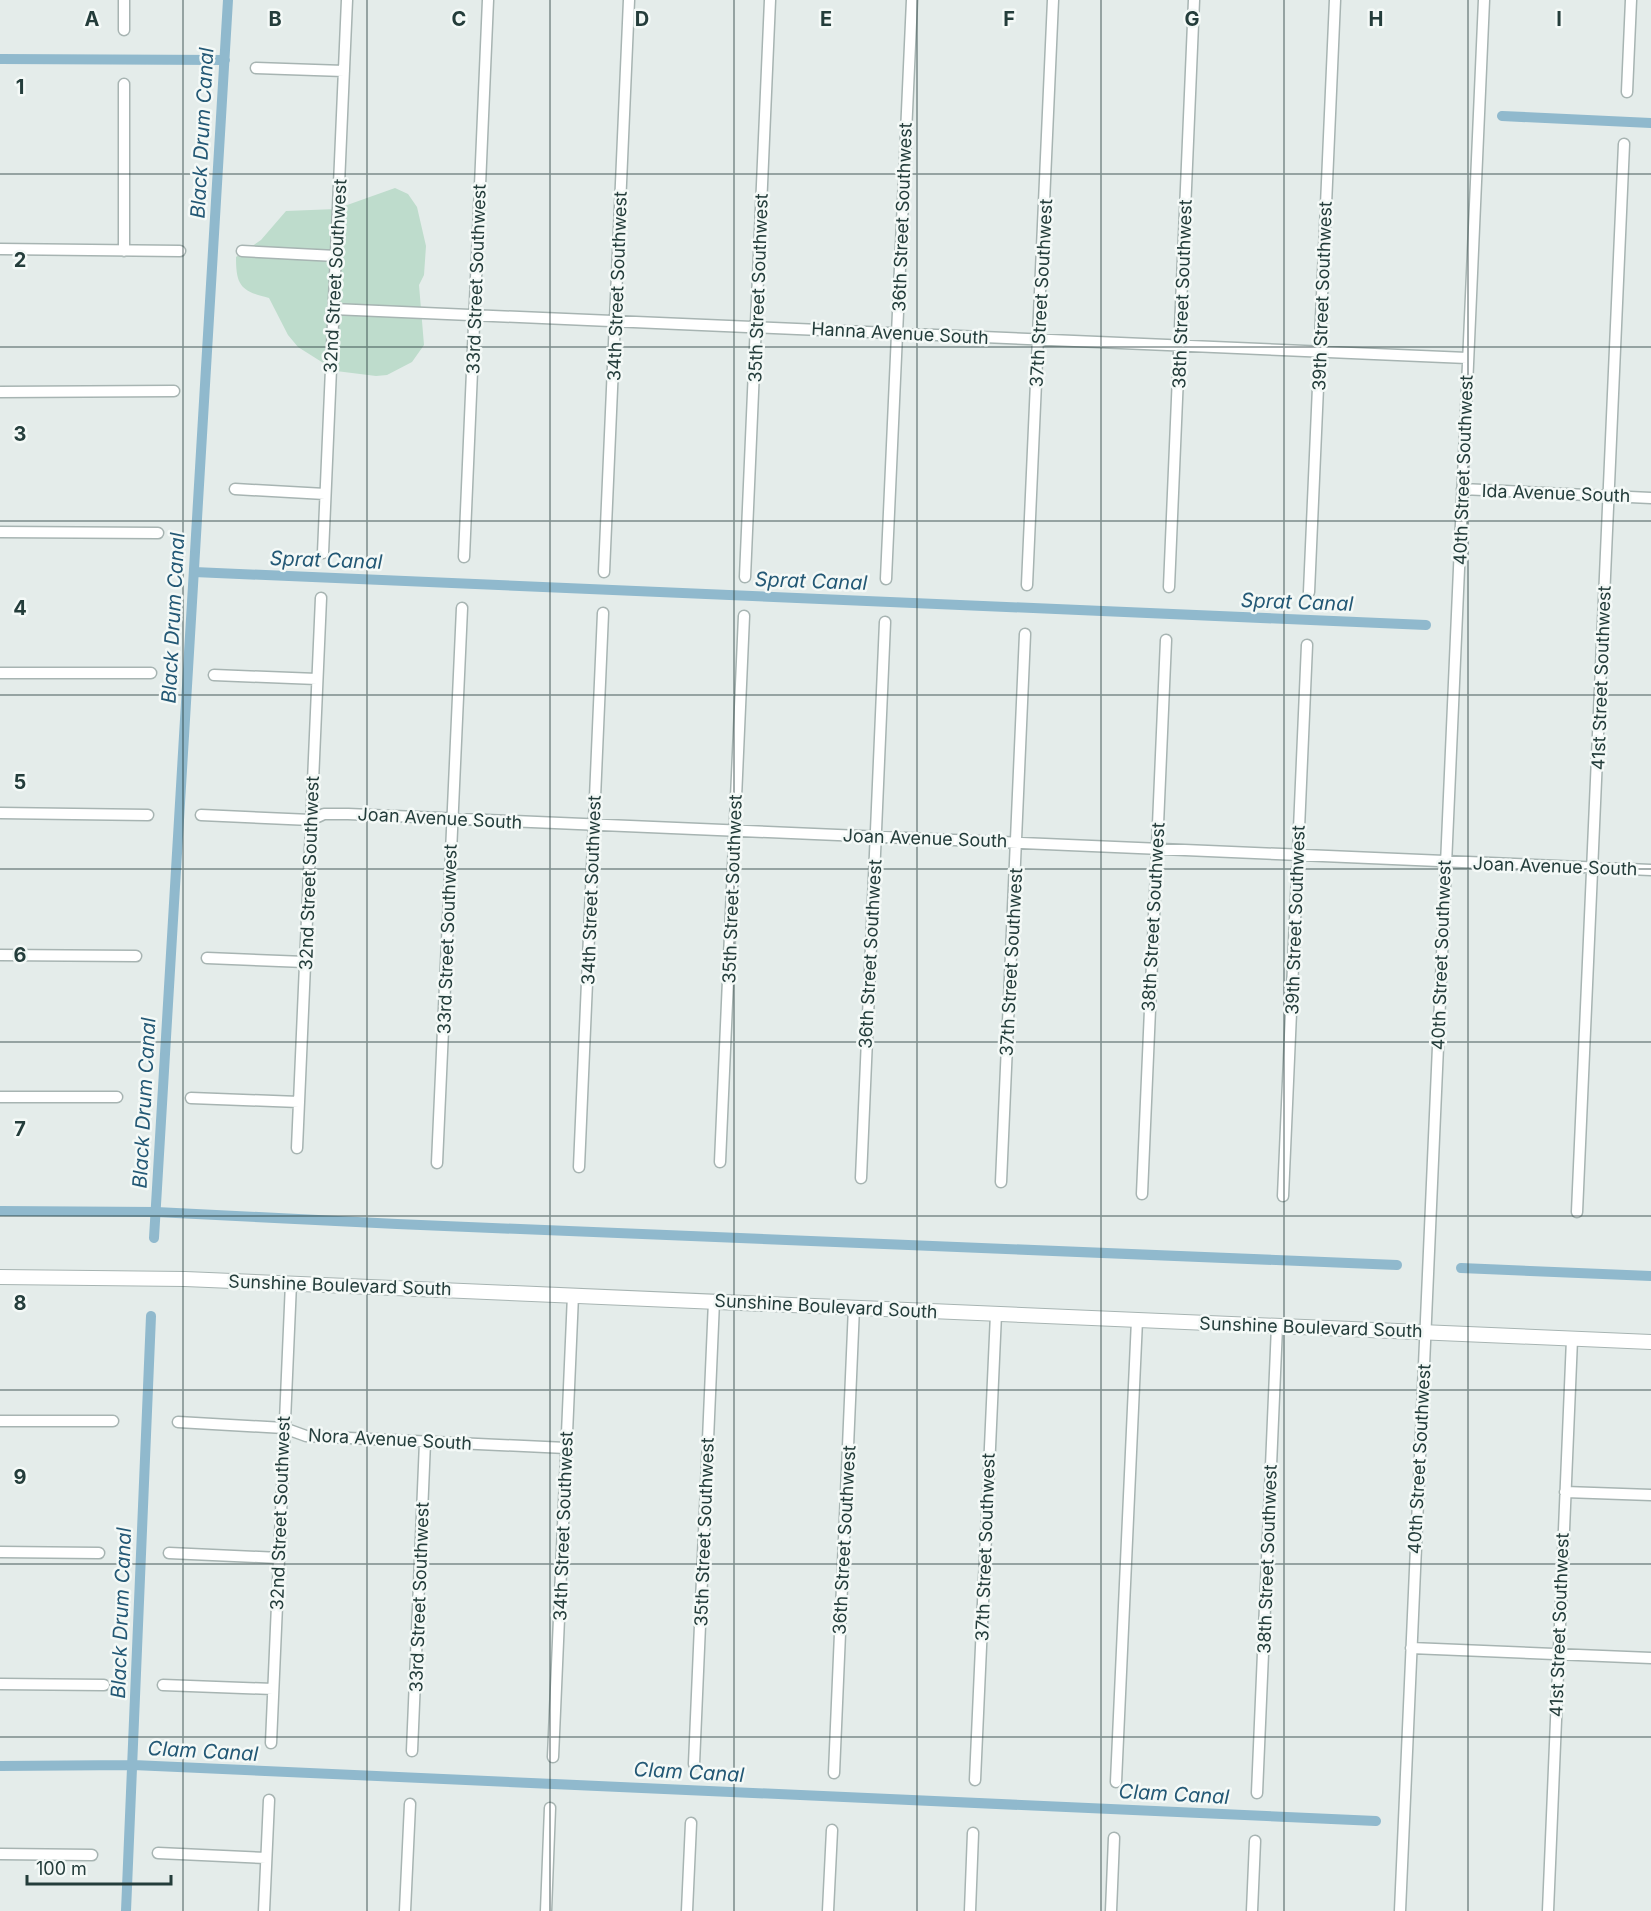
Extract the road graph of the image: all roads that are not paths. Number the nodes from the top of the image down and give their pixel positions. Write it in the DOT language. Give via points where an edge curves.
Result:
graph roads {
  1 [pos="124,0"];
  2 [pos="347,0"];
  3 [pos="488,0"];
  4 [pos="629,0"];
  5 [pos="770,0"];
  6 [pos="912,0"];
  7 [pos="1053,0"];
  8 [pos="1194,0"];
  9 [pos="1335,0"];
  10 [pos="1484,0"];
  11 [pos="1631,0"];
  12 [pos="123,30"];
  13 [pos="256,68"];
  14 [pos="344,71"];
  15 [pos="124,84"];
  16 [pos="1627,92"];
  17 [pos="1624,144"];
  18 [pos="0,249"];
  19 [pos="180,250"];
  20 [pos="124,251"];
  21 [pos="242,251"];
  22 [pos="336,256"];
  23 [pos="333,309"];
  24 [pos="475,315"];
  25 [pos="615,321"];
  26 [pos="756,327"];
  27 [pos="898,333"];
  28 [pos="1038,339"];
  29 [pos="1180,346"];
  30 [pos="1320,352"];
  31 [pos="1467,358"];
  32 [pos="174,391"];
  33 [pos="0,392"];
  34 [pos="235,489"];
  35 [pos="1462,489"];
  36 [pos="325,494"];
  37 [pos="1609,496"];
  38 [pos="1651,498"];
  39 [pos="0,532"];
  40 [pos="158,533"];
  41 [pos="323,553"];
  42 [pos="464,557"];
  43 [pos="604,572"];
  44 [pos="745,576"];
  45 [pos="886,579"];
  46 [pos="1027,585"];
  47 [pos="1168,587"];
  48 [pos="1309,592"];
  49 [pos="321,598"];
  50 [pos="462,608"];
  51 [pos="603,613"];
  52 [pos="744,616"];
  53 [pos="885,622"];
  54 [pos="1025,634"];
  55 [pos="1166,640"];
  56 [pos="1307,645"];
  57 [pos="0,674"];
  58 [pos="151,674"];
  59 [pos="214,675"];
  60 [pos="317,679"];
  61 [pos="0,813"];
  62 [pos="148,815"];
  63 [pos="201,815"];
  64 [pos="452,818"];
  65 [pos="311,820"];
  66 [pos="593,824"];
  67 [pos="734,830"];
  68 [pos="875,836"];
  69 [pos="1016,842"];
  70 [pos="1156,848"];
  71 [pos="1298,854"];
  72 [pos="1445,861"];
  73 [pos="1592,867"];
  74 [pos="1651,870"];
  75 [pos="0,955"];
  76 [pos="136,956"];
  77 [pos="207,958"];
  78 [pos="305,962"];
  79 [pos="0,1096"];
  80 [pos="117,1097"];
  81 [pos="191,1098"];
  82 [pos="299,1102"];
  83 [pos="297,1148"];
  84 [pos="720,1162"];
  85 [pos="437,1163"];
  86 [pos="579,1167"];
  87 [pos="861,1178"];
  88 [pos="1001,1182"];
  89 [pos="1142,1194"];
  90 [pos="1283,1196"];
  91 [pos="1577,1212"];
  92 [pos="0,1277"];
  93 [pos="291,1283"];
  94 [pos="573,1295"];
  95 [pos="714,1301"];
  96 [pos="854,1307"];
  97 [pos="996,1314"];
  98 [pos="1137,1320"];
  99 [pos="1277,1326"];
  100 [pos="1425,1332"];
  101 [pos="1572,1339"];
  102 [pos="1651,1342"];
  103 [pos="0,1421"];
  104 [pos="113,1421"];
  105 [pos="178,1422"];
  106 [pos="284,1428"];
  107 [pos="425,1442"];
  108 [pos="566,1448"];
  109 [pos="1565,1492"];
  110 [pos="1651,1495"];
  111 [pos="0,1552"];
  112 [pos="99,1553"];
  113 [pos="169,1553"];
  114 [pos="279,1558"];
  115 [pos="1411,1648"];
  116 [pos="1558,1654"];
  117 [pos="1651,1658"];
  118 [pos="0,1684"];
  119 [pos="104,1685"];
  120 [pos="163,1685"];
  121 [pos="273,1689"];
  122 [pos="272,1743"];
  123 [pos="412,1751"];
  124 [pos="553,1757"];
  125 [pos="694,1764"];
  126 [pos="834,1773"];
  127 [pos="975,1780"];
  128 [pos="1116,1782"];
  129 [pos="1257,1793"];
  130 [pos="269,1800"];
  131 [pos="410,1804"];
  132 [pos="550,1808"];
  133 [pos="691,1823"];
  134 [pos="832,1830"];
  135 [pos="973,1833"];
  136 [pos="1114,1838"];
  137 [pos="1255,1841"];
  138 [pos="158,1853"];
  139 [pos="0,1854"];
  140 [pos="92,1855"];
  141 [pos="266,1858"];
  142 [pos="264,1911"];
  143 [pos="405,1911"];
  144 [pos="546,1911"];
  145 [pos="687,1911"];
  146 [pos="828,1911"];
  147 [pos="970,1911"];
  148 [pos="1110,1911"];
  149 [pos="1252,1911"];
  150 [pos="1400,1911"];
  151 [pos="1548,1911"];
  1 -- 12 [label="street"];
  2 -- 14 [label="street, 32nd Street Southwest"];
  3 -- 24 [label="street, 33rd Street Southwest"];
  4 -- 25 [label="street, 34th Street Southwest"];
  5 -- 26 [label="street, 35th Street Southwest"];
  6 -- 27 [label="street, 36th Street Southwest"];
  7 -- 28 [label="street, 37th Street Southwest"];
  8 -- 29 [label="street, 38th Street Southwest"];
  9 -- 30 [label="street, 39th Street Southwest"];
  10 -- 31 [label="street, 40th Street Southwest"];
  11 -- 16 [label="street"];
  13 -- 14 [label="street"];
  14 -- 22 [label="street, 32nd Street Southwest"];
  15 -- 20 [label="street"];
  17 -- 37 [label="street, 41st Street Southwest"];
  18 -- 20 [label="street"];
  19 -- 20 [label="street"];
  21 -- 22 [label="street"];
  22 -- 23 [label="street, 32nd Street Southwest"];
  23 -- 24 [label="street, Hanna Avenue South"];
  23 -- 36 [label="street, 32nd Street Southwest"];
  24 -- 25 [label="street, Hanna Avenue South"];
  24 -- 42 [label="street, 33rd Street Southwest"];
  25 -- 26 [label="street, Hanna Avenue South"];
  25 -- 43 [label="street, 34th Street Southwest"];
  26 -- 27 [label="street, Hanna Avenue South"];
  26 -- 44 [label="street, 35th Street Southwest"];
  27 -- 28 [label="street, Hanna Avenue South"];
  27 -- 45 [label="street, 36th Street Southwest"];
  28 -- 29 [label="street, Hanna Avenue South"];
  28 -- 46 [label="street, 37th Street Southwest"];
  29 -- 30 [label="street, Hanna Avenue South"];
  29 -- 47 [label="street, 38th Street Southwest"];
  30 -- 31 [label="street, Hanna Avenue South"];
  30 -- 48 [label="street, 39th Street Southwest"];
  31 -- 35 [label="street, 40th Street Southwest"];
  32 -- 33 [label="street"];
  34 -- 36 [label="street"];
  35 -- 37 [label="street, Ida Avenue South"];
  35 -- 72 [label="street, 40th Street Southwest"];
  36 -- 41 [label="street, 32nd Street Southwest"];
  37 -- 38 [label="street, Ida Avenue South"];
  37 -- 73 [label="street, 41st Street Southwest"];
  39 -- 40 [label="street"];
  49 -- 60 [label="street, 32nd Street Southwest"];
  50 -- 64 [label="street, 33rd Street Southwest"];
  51 -- 66 [label="street, 34th Street Southwest"];
  52 -- 67 [label="street, 35th Street Southwest"];
  53 -- 68 [label="street, 36th Street Southwest"];
  54 -- 69 [label="street, 37th Street Southwest"];
  55 -- 70 [label="street, 38th Street Southwest"];
  56 -- 71 [label="street, 39th Street Southwest"];
  57 -- 58 [label="street"];
  59 -- 60 [label="street"];
  60 -- 65 [label="street, 32nd Street Southwest"];
  61 -- 62 [label="street"];
  63 -- 65 [label="street, Joan Avenue South"];
  64 -- 65 [label="street, Joan Avenue South" via="324,814"];
  64 -- 66 [label="street, Joan Avenue South"];
  64 -- 85 [label="street, 33rd Street Southwest"];
  65 -- 78 [label="street, 32nd Street Southwest"];
  66 -- 67 [label="street, Joan Avenue South"];
  66 -- 86 [label="street, 34th Street Southwest"];
  67 -- 68 [label="street, Joan Avenue South"];
  67 -- 84 [label="street, 35th Street Southwest"];
  68 -- 69 [label="street, Joan Avenue South"];
  68 -- 87 [label="street, 36th Street Southwest"];
  69 -- 70 [label="street, Joan Avenue South"];
  69 -- 88 [label="street, 37th Street Southwest"];
  70 -- 71 [label="street, Joan Avenue South"];
  70 -- 89 [label="street, 38th Street Southwest"];
  71 -- 72 [label="street, Joan Avenue South"];
  71 -- 90 [label="street, 39th Street Southwest"];
  72 -- 73 [label="street, Joan Avenue South"];
  72 -- 100 [label="street, 40th Street Southwest"];
  73 -- 74 [label="street, Joan Avenue South"];
  73 -- 91 [label="street, 41st Street Southwest"];
  75 -- 76 [label="street"];
  77 -- 78 [label="street"];
  78 -- 82 [label="street, 32nd Street Southwest"];
  79 -- 80 [label="street"];
  81 -- 82 [label="street"];
  82 -- 83 [label="street, 32nd Street Southwest"];
  92 -- 93 [label="street, Sunshine Boulevard South"];
  93 -- 94 [label="street, Sunshine Boulevard South"];
  93 -- 106 [label="street, 32nd Street Southwest"];
  94 -- 95 [label="street, Sunshine Boulevard South"];
  94 -- 108 [label="street, 34th Street Southwest"];
  95 -- 96 [label="street, Sunshine Boulevard South"];
  95 -- 125 [label="street, 35th Street Southwest"];
  96 -- 97 [label="street, Sunshine Boulevard South"];
  96 -- 126 [label="street, 36th Street Southwest"];
  97 -- 98 [label="street, Sunshine Boulevard South"];
  97 -- 127 [label="street, 37th Street Southwest"];
  98 -- 99 [label="street, Sunshine Boulevard South"];
  98 -- 128 [label="street"];
  99 -- 100 [label="street, Sunshine Boulevard South"];
  99 -- 129 [label="street, 38th Street Southwest"];
  100 -- 101 [label="street, Sunshine Boulevard South"];
  100 -- 115 [label="street, 40th Street Southwest"];
  101 -- 102 [label="street, Sunshine Boulevard South"];
  101 -- 109 [label="street, 41st Street Southwest"];
  103 -- 104 [label="street"];
  105 -- 106 [label="street, Nora Avenue South"];
  106 -- 107 [label="street, Nora Avenue South" via="306,1436"];
  106 -- 114 [label="street, 32nd Street Southwest"];
  107 -- 108 [label="street, Nora Avenue South"];
  107 -- 123 [label="street, 33rd Street Southwest"];
  108 -- 124 [label="street, 34th Street Southwest"];
  109 -- 110 [label="street"];
  109 -- 116 [label="street, 41st Street Southwest"];
  111 -- 112 [label="street"];
  113 -- 114 [label="street"];
  114 -- 121 [label="street, 32nd Street Southwest"];
  115 -- 116 [label="street"];
  115 -- 150 [label="street, 40th Street Southwest"];
  116 -- 117 [label="street"];
  116 -- 151 [label="street, 41st Street Southwest"];
  118 -- 119 [label="street"];
  120 -- 121 [label="street"];
  121 -- 122 [label="street, 32nd Street Southwest"];
  130 -- 141 [label="street"];
  131 -- 143 [label="street"];
  132 -- 144 [label="street"];
  133 -- 145 [label="street"];
  134 -- 146 [label="street"];
  135 -- 147 [label="street"];
  136 -- 148 [label="street"];
  137 -- 149 [label="street"];
  138 -- 141 [label="street"];
  139 -- 140 [label="street"];
  141 -- 142 [label="street"];
}
